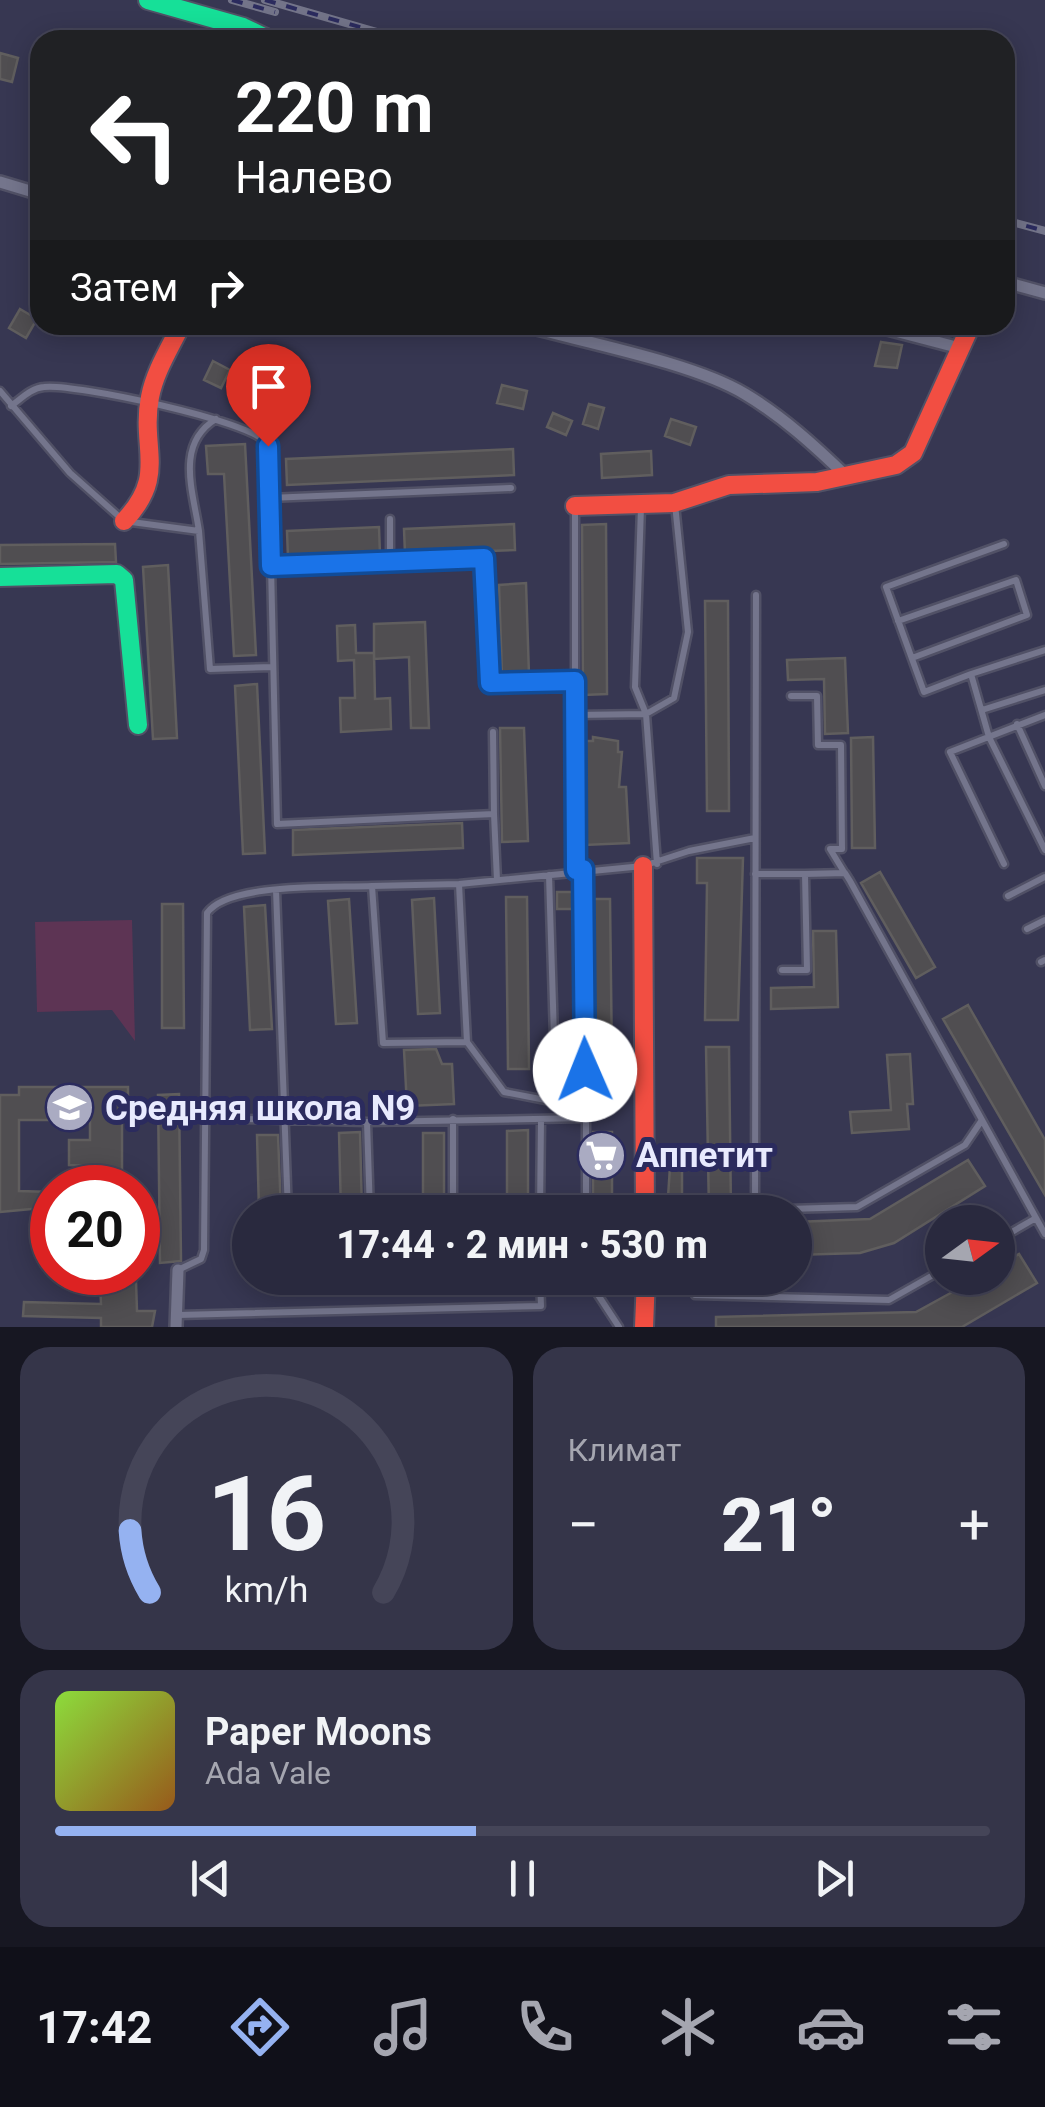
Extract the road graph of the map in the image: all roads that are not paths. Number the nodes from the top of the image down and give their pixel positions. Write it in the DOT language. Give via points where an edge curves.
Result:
graph roads {
  1 [pos="148,0"];
  2 [pos="249,30"];
  3 [pos="0,182"];
  4 [pos="30,191"];
  5 [pos="1015,285"];
  6 [pos="1045,294"];
  7 [pos="178,335"];
  8 [pos="557,335"];
  9 [pos="910,335"];
  10 [pos="966,335"];
  11 [pos="960,348"];
  12 [pos="0,391"];
  13 [pos="148,404"];
  14 [pos="11,406"];
  15 [pos="216,419"];
  16 [pos="847,476"];
  17 [pos="511,488"];
  18 [pos="269,498"];
  19 [pos="674,503"];
  20 [pos="641,505"];
  21 [pos="576,506"];
  22 [pos="390,519"];
  23 [pos="124,521"];
  24 [pos="198,531"];
  25 [pos="1004,544"];
  26 [pos="390,563"];
  27 [pos="271,566"];
  28 [pos="0,578"];
  29 [pos="756,594"];
  30 [pos="898,621"];
  31 [pos="1045,650"];
  32 [pos="912,658"];
  33 [pos="273,667"];
  34 [pos="971,674"];
  35 [pos="575,681"];
  36 [pos="1045,690"];
  37 [pos="791,696"];
  38 [pos="982,710"];
  39 [pos="646,714"];
  40 [pos="574,715"];
  41 [pos="1045,715"];
  42 [pos="1017,724"];
  43 [pos="138,725"];
  44 [pos="493,732"];
  45 [pos="988,734"];
  46 [pos="1045,786"];
  47 [pos="494,814"];
  48 [pos="756,838"];
  49 [pos="1045,850"];
  50 [pos="1004,864"];
  51 [pos="650,865"];
  52 [pos="579,870"];
  53 [pos="844,873"];
  54 [pos="755,874"];
  55 [pos="805,874"];
  56 [pos="549,875"];
  57 [pos="1045,877"];
  58 [pos="497,880"];
  59 [pos="459,884"];
  60 [pos="372,886"];
  61 [pos="276,890"];
  62 [pos="1008,896"];
  63 [pos="1045,920"];
  64 [pos="1027,929"];
  65 [pos="782,970"];
  66 [pos="467,1042"];
  67 [pos="643,1068"];
  68 [pos="585,1070"];
  69 [pos="556,1102"];
  70 [pos="203,1118"];
  71 [pos="285,1118"];
  72 [pos="453,1118"];
  73 [pos="541,1120"];
  74 [pos="982,1120"];
  75 [pos="367,1122"];
  76 [pos="287,1195"];
  77 [pos="369,1195"];
  78 [pos="454,1195"];
  79 [pos="540,1195"];
  80 [pos="586,1195"];
  81 [pos="645,1195"];
  82 [pos="755,1195"];
  83 [pos="812,1209"];
  84 [pos="1036,1218"];
  85 [pos="1015,1230"];
  86 [pos="1045,1234"];
  87 [pos="178,1270"];
  88 [pos="925,1280"];
  89 [pos="541,1295"];
  90 [pos="597,1295"];
  91 [pos="645,1295"];
  92 [pos="695,1295"];
  93 [pos="176,1321"];
  94 [pos="619,1327"];
  95 [pos="644,1327"];
  1 -- 2 [label="street"];
  3 -- 4 [label="street"];
  5 -- 6 [label="street"];
  7 -- 13 [label="street"];
  8 -- 16 [label="street" via="742,392"];
  9 -- 11 [label="street"];
  10 -- 11 [label="street"];
  11 -- 16 [label="street" via="906,460"];
  12 -- 14 [label="lane"];
  13 -- 14 [label="lane" via="48,386"];
  13 -- 15 [label="lane"];
  13 -- 23 [label="street" via="151,486"];
  14 -- 23 [label="lane"];
  15 -- 18 [label="lane" via="252,432 268,446"];
  15 -- 24 [label="lane" via="196,435 190,452"];
  16 -- 19 [label="street" via="740,484"];
  17 -- 18 [label="lane"];
  18 -- 27 [label="lane"];
  19 -- 20 [label="street"];
  19 -- 39 [label="lane" via="688,632 674,698"];
  20 -- 21 [label="street"];
  20 -- 39 [label="lane" via="634,687"];
  21 -- 35 [label="lane"];
  22 -- 26 [label="lane"];
  23 -- 24 [label="lane"];
  24 -- 33 [label="lane" via="210,669"];
  25 -- 30 [label="lane" via="886,587"];
  26 -- 27 [label="lane"];
  26 -- 35 [label="lane" via="484,558 490,683"];
  27 -- 33 [label="lane"];
  28 -- 43 [label="street" via="121,576 128,590"];
  29 -- 48 [label="lane"];
  30 -- 32 [label="lane"];
  30 -- 32 [label="lane" via="1016,580 1028,615"];
  31 -- 34 [label="lane"];
  32 -- 34 [label="lane" via="924,692"];
  33 -- 47 [label="lane" via="276,824"];
  34 -- 38 [label="lane"];
  35 -- 40 [label="lane"];
  36 -- 38 [label="lane"];
  37 -- 53 [label="lane" via="818,696 818,746 841,745 842,849 830,849"];
  38 -- 45 [label="lane"];
  39 -- 40 [label="lane"];
  39 -- 51 [label="lane"];
  40 -- 52 [label="lane"];
  41 -- 42 [label="lane"];
  42 -- 45 [label="lane"];
  42 -- 46 [label="lane"];
  44 -- 47 [label="lane"];
  45 -- 49 [label="lane"];
  45 -- 50 [label="lane" via="950,752"];
  47 -- 58 [label="lane"];
  48 -- 51 [label="lane"];
  48 -- 54 [label="lane"];
  51 -- 52 [label="lane"];
  51 -- 67 [label="street"];
  52 -- 56 [label="lane"];
  52 -- 68 [label="lane"];
  53 -- 55 [label="lane"];
  53 -- 74 [label="lane"];
  54 -- 55 [label="lane"];
  54 -- 82 [label="lane"];
  55 -- 65 [label="lane" via="807,970"];
  56 -- 58 [label="lane"];
  56 -- 69 [label="lane"];
  57 -- 62 [label="lane"];
  58 -- 59 [label="lane"];
  59 -- 60 [label="lane"];
  59 -- 66 [label="lane"];
  60 -- 61 [label="lane"];
  60 -- 66 [label="lane" via="383,1043"];
  61 -- 70 [label="lane" via="220,900 207,913"];
  61 -- 71 [label="lane"];
  63 -- 64 [label="lane"];
  66 -- 69 [label="lane" via="504,1092"];
  67 -- 68 [label="lane"];
  67 -- 81 [label="street"];
  68 -- 69 [label="lane"];
  70 -- 71 [label="lane"];
  70 -- 87 [label="lane" via="204,1250 201,1259"];
  71 -- 75 [label="lane"];
  71 -- 76 [label="lane"];
  72 -- 73 [label="lane"];
  72 -- 75 [label="lane"];
  72 -- 78 [label="lane"];
  73 -- 79 [label="lane"];
  73 -- 80 [label="lane" via="586,1118"];
  74 -- 83 [label="lane" via="965,1145 857,1207"];
  74 -- 84 [label="lane"];
  75 -- 77 [label="lane"];
  84 -- 85 [label="lane"];
  84 -- 86 [label="lane"];
  87 -- 93 [label="street"];
  88 -- 92 [label="lane" via="889,1300"];
  89 -- 93 [label="lane" via="542,1306"];
  90 -- 94 [label="lane"];
  91 -- 95 [label="street"];
}
